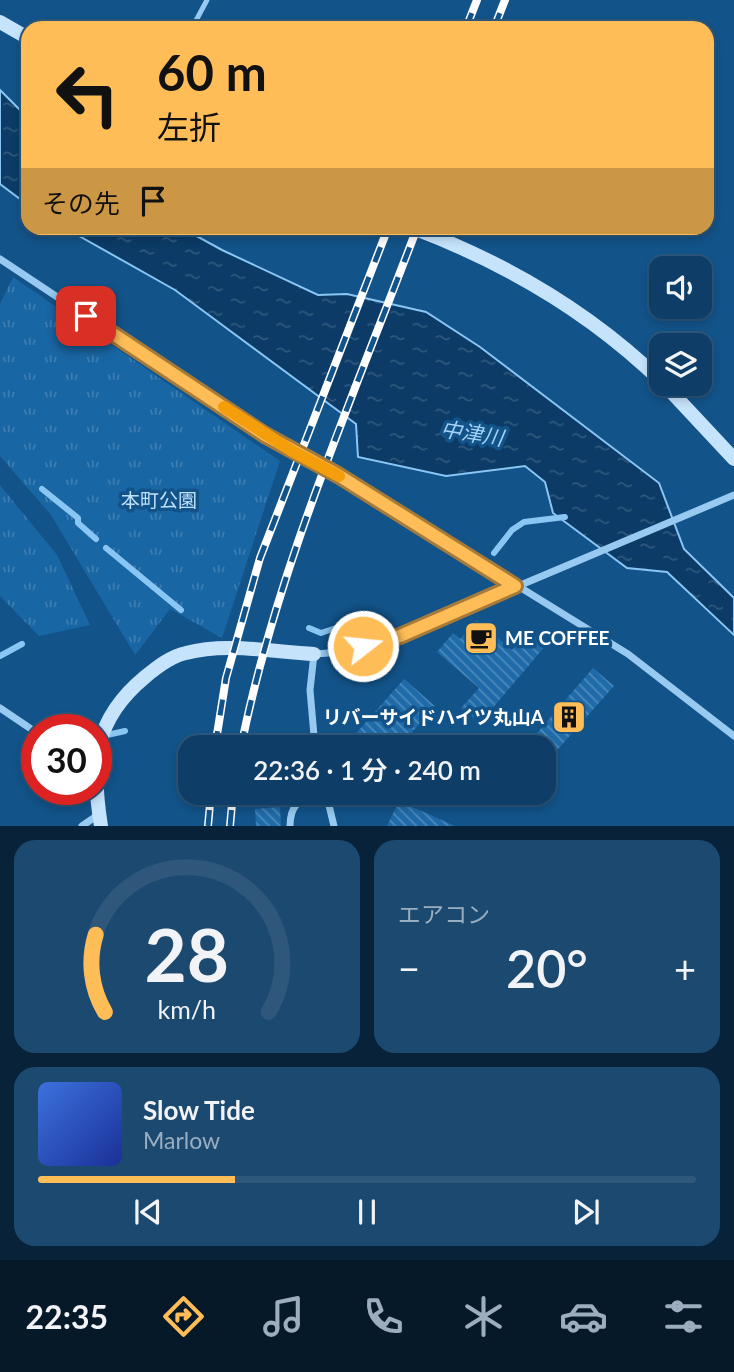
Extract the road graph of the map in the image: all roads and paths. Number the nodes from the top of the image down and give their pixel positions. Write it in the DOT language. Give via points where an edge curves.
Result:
graph roads {
  1 [pos="207,0"];
  2 [pos="196,21"];
  3 [pos="0,22"];
  4 [pos="21,34"];
  5 [pos="432,235"];
  6 [pos="0,260"];
  7 [pos="649,372"];
  8 [pos="674,396"];
  9 [pos="734,459"];
  10 [pos="733,495"];
  11 [pos="515,586"];
  12 [pos="314,654"];
  13 [pos="0,708"];
  14 [pos="111,714"];
  15 [pos="21,722"];
  16 [pos="314,735"];
  17 [pos="734,736"];
  18 [pos="295,805"];
  19 [pos="329,805"];
  20 [pos="100,820"];
  21 [pos="82,826"];
  22 [pos="290,826"];
  23 [pos="334,826"];
  1 -- 2 [label="lane"];
  3 -- 4 [label="street"];
  5 -- 7 [label="street" via="533,282"];
  6 -- 11 [label="street" via="265,435 338,475"];
  8 -- 9 [label="street"];
  10 -- 11 [label="street"];
  11 -- 12 [label="street" via="400,636 345,652"];
  11 -- 17 [label="street" via="628,654"];
  12 -- 14 [label="street" via="215,648 184,653 158,666"];
  12 -- 16 [label="street" via="310,690"];
  13 -- 15 [label="street"];
  18 -- 22 [label="street"];
  19 -- 23 [label="street"];
  20 -- 21 [label="street"];
}
